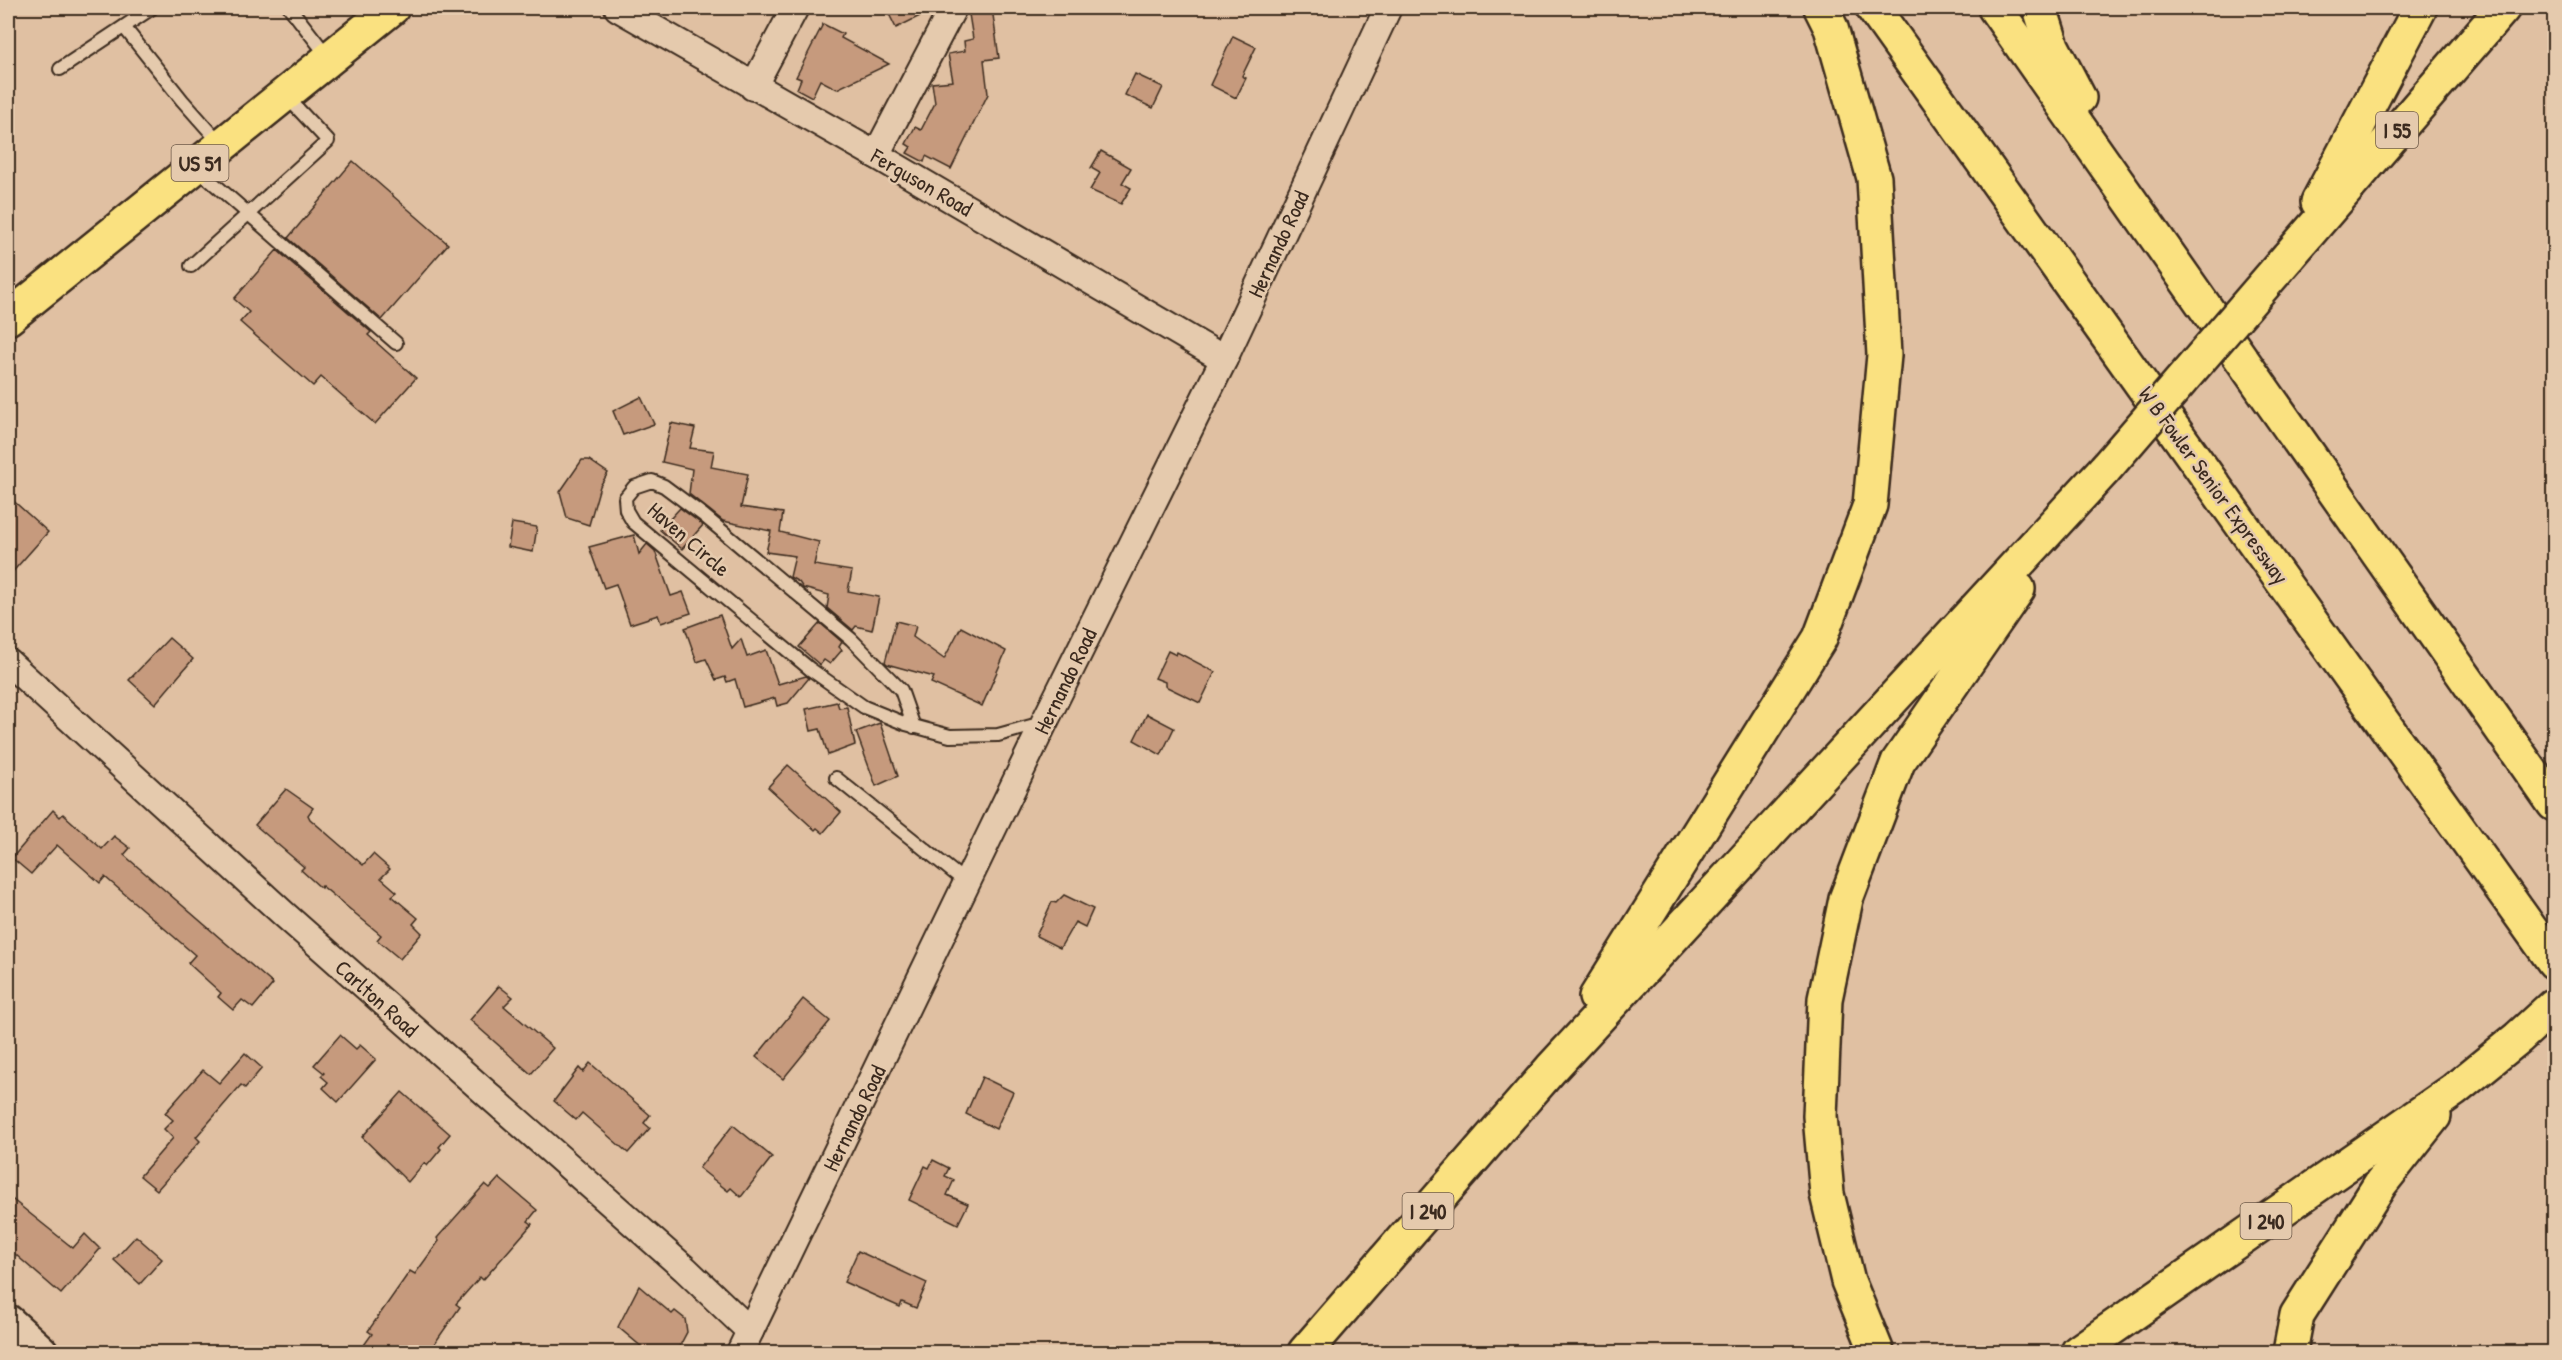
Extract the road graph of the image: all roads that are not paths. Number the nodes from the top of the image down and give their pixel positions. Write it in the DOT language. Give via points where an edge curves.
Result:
graph roads {
  1 [pos="152,8"];
  2 [pos="290,8"];
  3 [pos="392,8"];
  4 [pos="618,8"];
  5 [pos="795,8"];
  6 [pos="953,8"];
  7 [pos="1388,8"];
  8 [pos="1821,8"];
  9 [pos="1873,8"];
  10 [pos="1995,8"];
  11 [pos="2040,8"];
  12 [pos="2420,8"];
  13 [pos="2503,8"];
  14 [pos="124,27"];
  15 [pos="330,59"];
  16 [pos="60,69"];
  17 [pos="753,87"];
  18 [pos="285,94"];
  19 [pos="222,145"];
  20 [pos="2097,153"];
  21 [pos="876,155"];
  22 [pos="195,167"];
  23 [pos="249,214"];
  24 [pos="2290,255"];
  25 [pos="191,266"];
  26 [pos="8,317"];
  27 [pos="396,343"];
  28 [pos="1224,359"];
  29 [pos="2095,480"];
  30 [pos="8,662"];
  31 [pos="1044,723"];
  32 [pos="914,727"];
  33 [pos="836,778"];
  34 [pos="2554,804"];
  35 [pos="968,884"];
  36 [pos="2554,962"];
  37 [pos="2554,1005"];
  38 [pos="1551,1069"];
  39 [pos="2454,1090"];
  40 [pos="8,1322"];
  41 [pos="745,1342"];
  42 [pos="41,1353"];
  43 [pos="1305,1353"];
  44 [pos="1877,1353"];
  45 [pos="2078,1353"];
  46 [pos="2290,1353"];
  1 -- 14 [label="lane"];
  2 -- 15 [label="lane"];
  3 -- 15 [label="main road, US 51"];
  4 -- 17 [label="street, Ferguson Road"];
  5 -- 17 [label="street"];
  6 -- 21 [label="street"];
  7 -- 28 [label="street, Hernando Road"];
  8 -- 38 [label="main road" via="1831,28 1874,178 1884,355 1870,505 1820,638"];
  9 -- 36 [label="main road, W B Fowler Senior Expressway"];
  10 -- 20 [label="main road"];
  11 -- 20 [label="main road" via="2052,46 2086,112"];
  12 -- 24 [label="main road"];
  13 -- 24 [label="main road, I 55"];
  14 -- 16 [label="lane"];
  14 -- 19 [label="lane"];
  15 -- 18 [label="main road, US 51"];
  17 -- 21 [label="street, Ferguson Road"];
  18 -- 19 [label="main road, US 51"];
  18 -- 23 [label="lane" via="328,141"];
  19 -- 22 [label="main road, US 51"];
  20 -- 34 [label="main road"];
  21 -- 28 [label="street, Ferguson Road"];
  22 -- 23 [label="lane"];
  22 -- 26 [label="main road, US 51"];
  23 -- 25 [label="lane"];
  23 -- 27 [label="lane"];
  24 -- 29 [label="main road, I 55, bridge"];
  28 -- 31 [label="street, Hernando Road"];
  29 -- 38 [label="main road"];
  29 -- 44 [label="main road" via="1898,762 1846,899 1825,999 1820,1116 1829,1205 1848,1281"];
  30 -- 41 [label="street, Carlton Road" via="286,916 685,1269"];
  31 -- 32 [label="lane, Haven Circle" via="998,735 950,736"];
  31 -- 35 [label="street, Hernando Road"];
  32 -- 32 [label="lane, Haven Circle" via="901,690 808,602 664,486 652,481 634,487 625,498 633,522 810,669 864,707"];
  33 -- 35 [label="lane"];
  35 -- 41 [label="street, Hernando Road"];
  37 -- 39 [label="main road, I 240"];
  38 -- 43 [label="main road, I 240"];
  39 -- 45 [label="main road, I 240"];
  39 -- 46 [label="main road" via="2381,1184 2297,1315"];
  40 -- 42 [label="street"];
}
